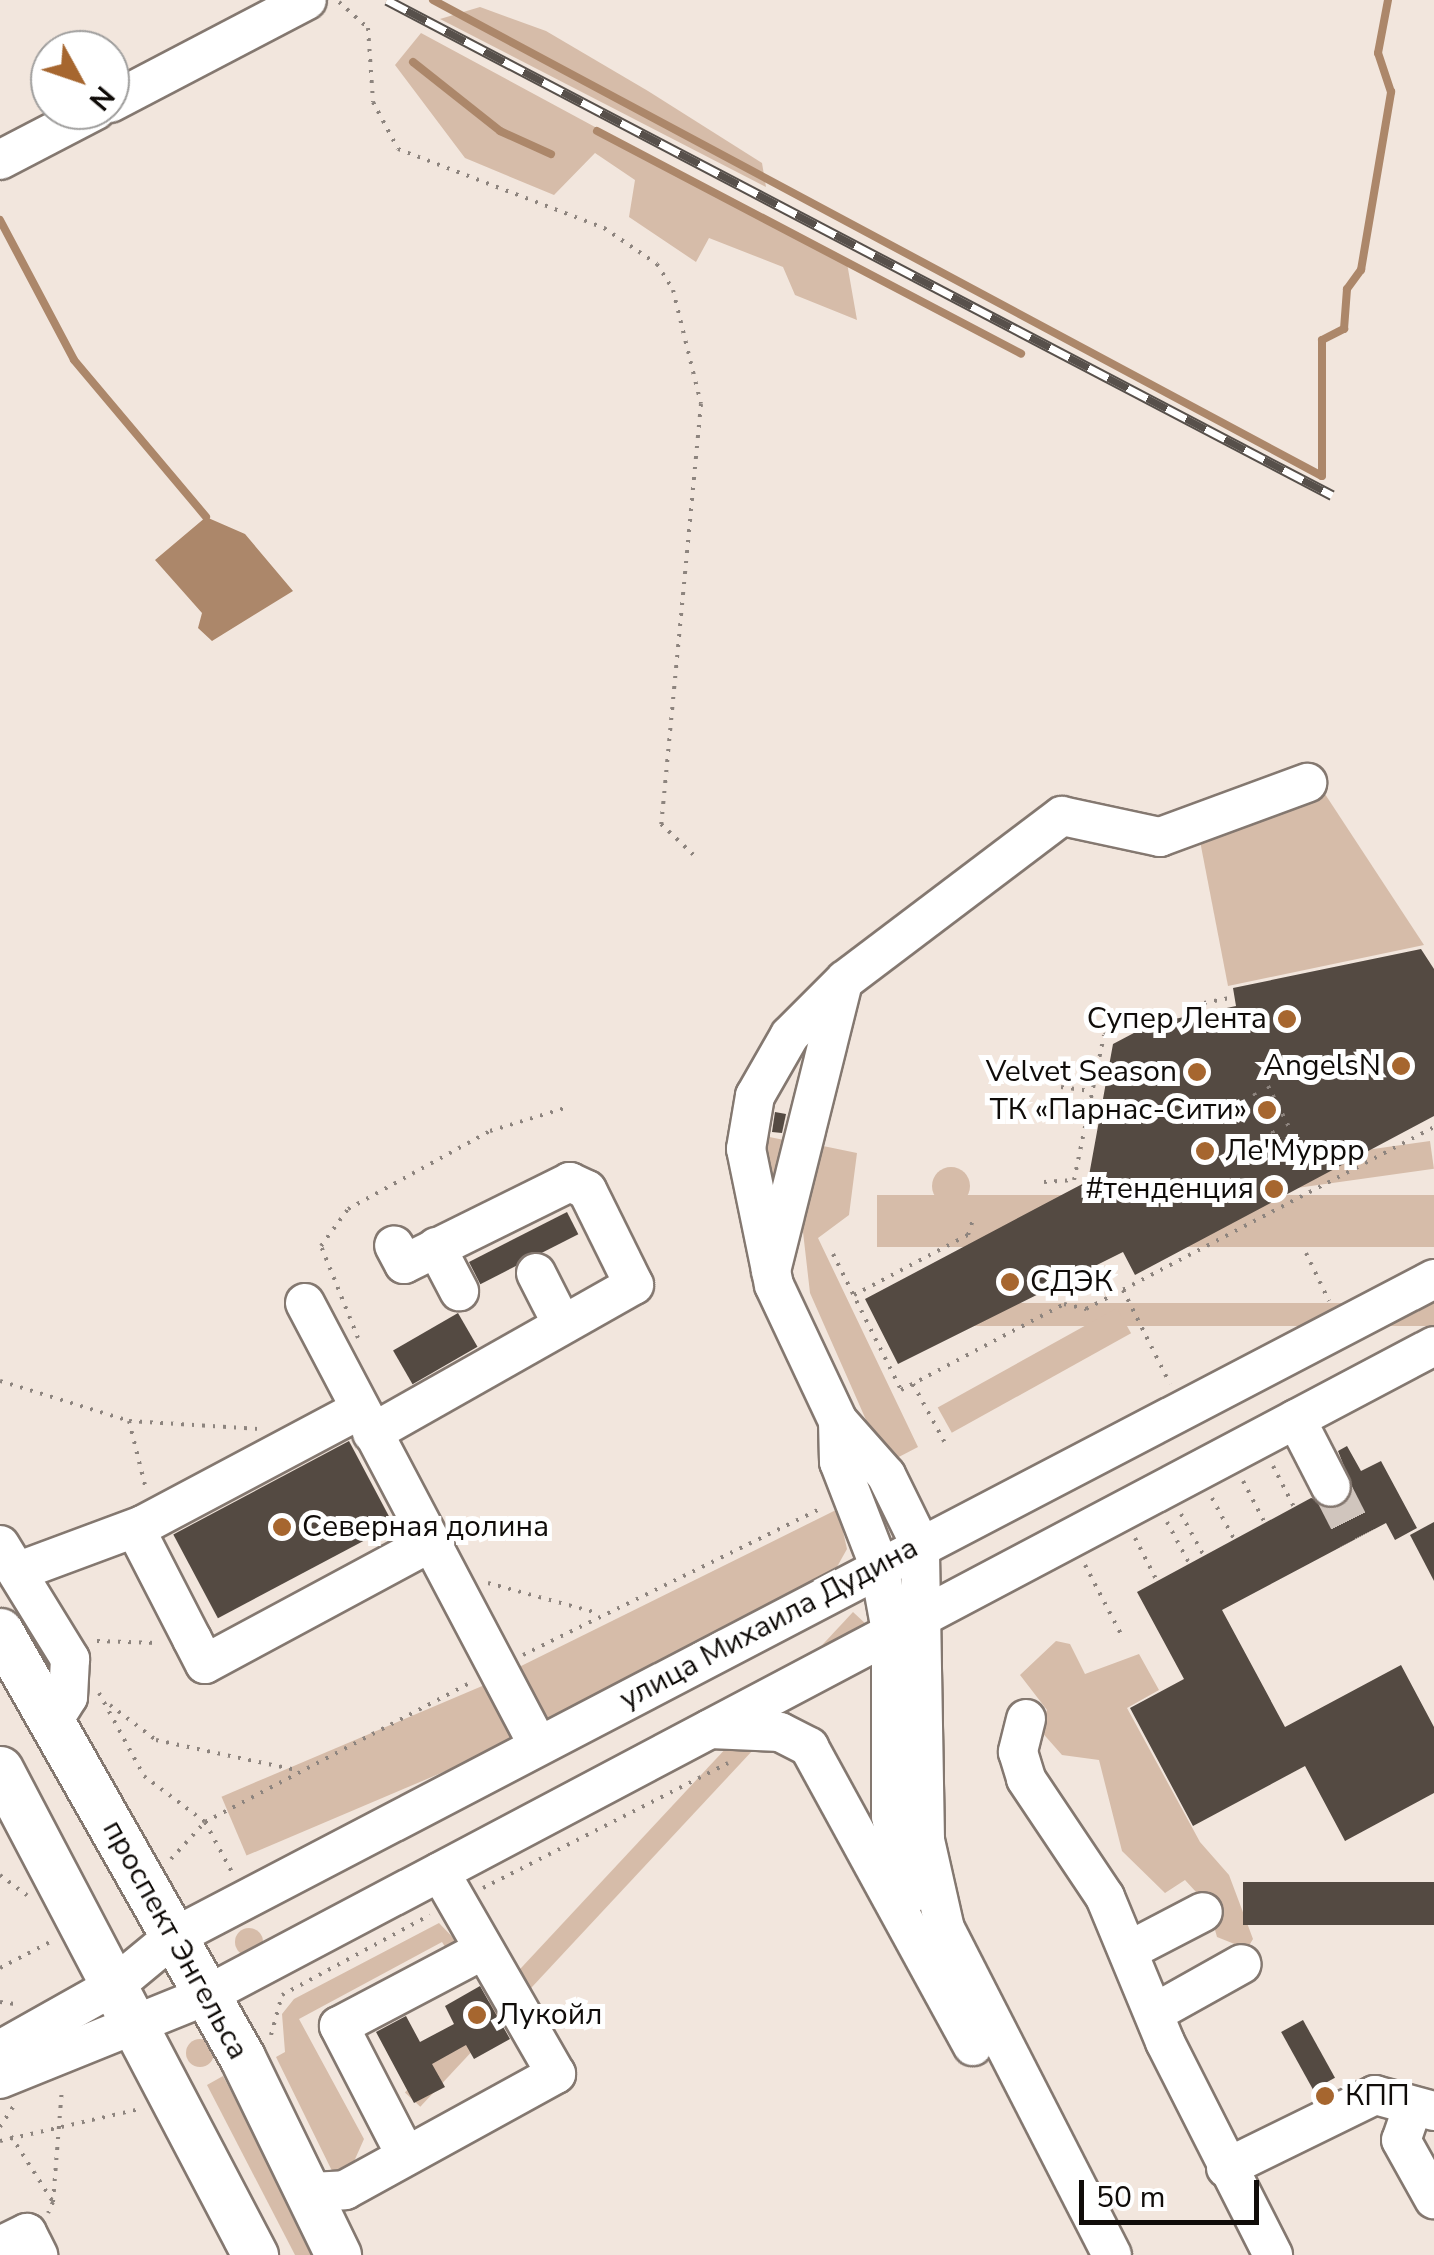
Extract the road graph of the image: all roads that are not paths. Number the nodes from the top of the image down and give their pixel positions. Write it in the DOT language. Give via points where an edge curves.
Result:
graph roads {
  1 [pos="306,0"];
  2 [pos="130,92"];
  3 [pos="58,130"];
  4 [pos="0,160"];
  5 [pos="1307,783"];
  6 [pos="844,980"];
  7 [pos="394,1246"];
  8 [pos="436,1247"];
  9 [pos="771,1271"];
  10 [pos="536,1273"];
  11 [pos="1434,1279"];
  12 [pos="459,1291"];
  13 [pos="305,1302"];
  14 [pos="561,1322"];
  15 [pos="1434,1346"];
  16 [pos="1296,1419"];
  17 [pos="838,1421"];
  18 [pos="365,1422"];
  19 [pos="1331,1487"];
  20 [pos="148,1520"];
  21 [pos="920,1544"];
  22 [pos="435,1552"];
  23 [pos="9,1558"];
  24 [pos="880,1565"];
  25 [pos="907,1623"];
  26 [pos="0,1631"];
  27 [pos="1026,1719"];
  28 [pos="54,1720"];
  29 [pos="708,1729"];
  30 [pos="538,1745"];
  31 [pos="0,1769"];
  32 [pos="447,1887"];
  33 [pos="1203,1912"];
  34 [pos="172,1938"];
  35 [pos="1130,1950"];
  36 [pos="481,1951"];
  37 [pos="1242,1964"];
  38 [pos="936,1974"];
  39 [pos="205,1996"];
  40 [pos="122,2002"];
  41 [pos="1156,2012"];
  42 [pos="0,2050"];
  43 [pos="0,2079"];
  44 [pos="1024,2086"];
  45 [pos="1424,2108"];
  46 [pos="391,2162"];
  47 [pos="1226,2168"];
  48 [pos="311,2192"];
  49 [pos="1434,2198"];
  50 [pos="337,2253"];
  51 [pos="255,2255"];
  52 [pos="1083,2255"];
  53 [pos="1112,2255"];
  54 [pos="1273,2255"];
  1 -- 2 [label="street"];
  3 -- 4 [label="street"];
  5 -- 6 [label="street" via="1160,837 1062,816"];
  6 -- 9 [label="street"];
  6 -- 9 [label="street" via="790,1034 755,1096 749,1181"];
  7 -- 8 [label="street" via="404,1264"];
  8 -- 12 [label="street"];
  8 -- 14 [label="street" via="557,1184 579,1184 634,1284"];
  9 -- 17 [label="street"];
  10 -- 14 [label="street"];
  11 -- 21 [label="street, улица Михаила Дудина"];
  13 -- 18 [label="street"];
  14 -- 18 [label="street"];
  15 -- 16 [label="street"];
  16 -- 19 [label="street"];
  16 -- 25 [label="street"];
  17 -- 21 [label="street" via="886,1475"];
  17 -- 24 [label="street" via="838,1462"];
  18 -- 20 [label="street" via="306,1438"];
  18 -- 22 [label="street"];
  20 -- 22 [label="street" via="139,1536 205,1664"];
  20 -- 23 [label="street"];
  21 -- 24 [label="street, улица Михаила Дудина"];
  21 -- 25 [label="street"];
  22 -- 30 [label="street"];
  23 -- 28 [label="street" via="64,1648 68,1697"];
  24 -- 25 [label="street"];
  24 -- 30 [label="street, улица Михаила Дудина"];
  25 -- 29 [label="street"];
  25 -- 38 [label="street" via="893,1844"];
  25 -- 44 [label="street" via="929,1878"];
  26 -- 28 [label="main road, проспект Энгельса"];
  27 -- 35 [label="street" via="1018,1752 1026,1779"];
  28 -- 34 [label="main road, проспект Энгельса"];
  29 -- 32 [label="street"];
  29 -- 38 [label="street" via="780,1732 809,1747"];
  30 -- 34 [label="street, улица Михаила Дудина"];
  31 -- 40 [label="main road"];
  32 -- 36 [label="street"];
  32 -- 39 [label="street"];
  33 -- 35 [label="street"];
  34 -- 39 [label="main road, проспект Энгельса"];
  34 -- 40 [label="street, улица Михаила Дудина"];
  35 -- 41 [label="street"];
  36 -- 46 [label="street" via="340,2026"];
  36 -- 46 [label="street" via="500,1969 556,2074"];
  37 -- 41 [label="street"];
  38 -- 44 [label="street"];
  39 -- 40 [label="street"];
  39 -- 48 [label="main road, проспект Энгельса"];
  40 -- 42 [label="street"];
  40 -- 43 [label="street"];
  40 -- 51 [label="main road"];
  41 -- 47 [label="street"];
  44 -- 52 [label="street"];
  44 -- 53 [label="street"];
  45 -- 47 [label="street" via="1375,2096"];
  45 -- 49 [label="street" via="1401,2140"];
  46 -- 48 [label="street" via="345,2190"];
  46 -- 50 [label="street" via="342,2221"];
  47 -- 54 [label="street"];
  48 -- 50 [label="main road, проспект Энгельса"];
}
